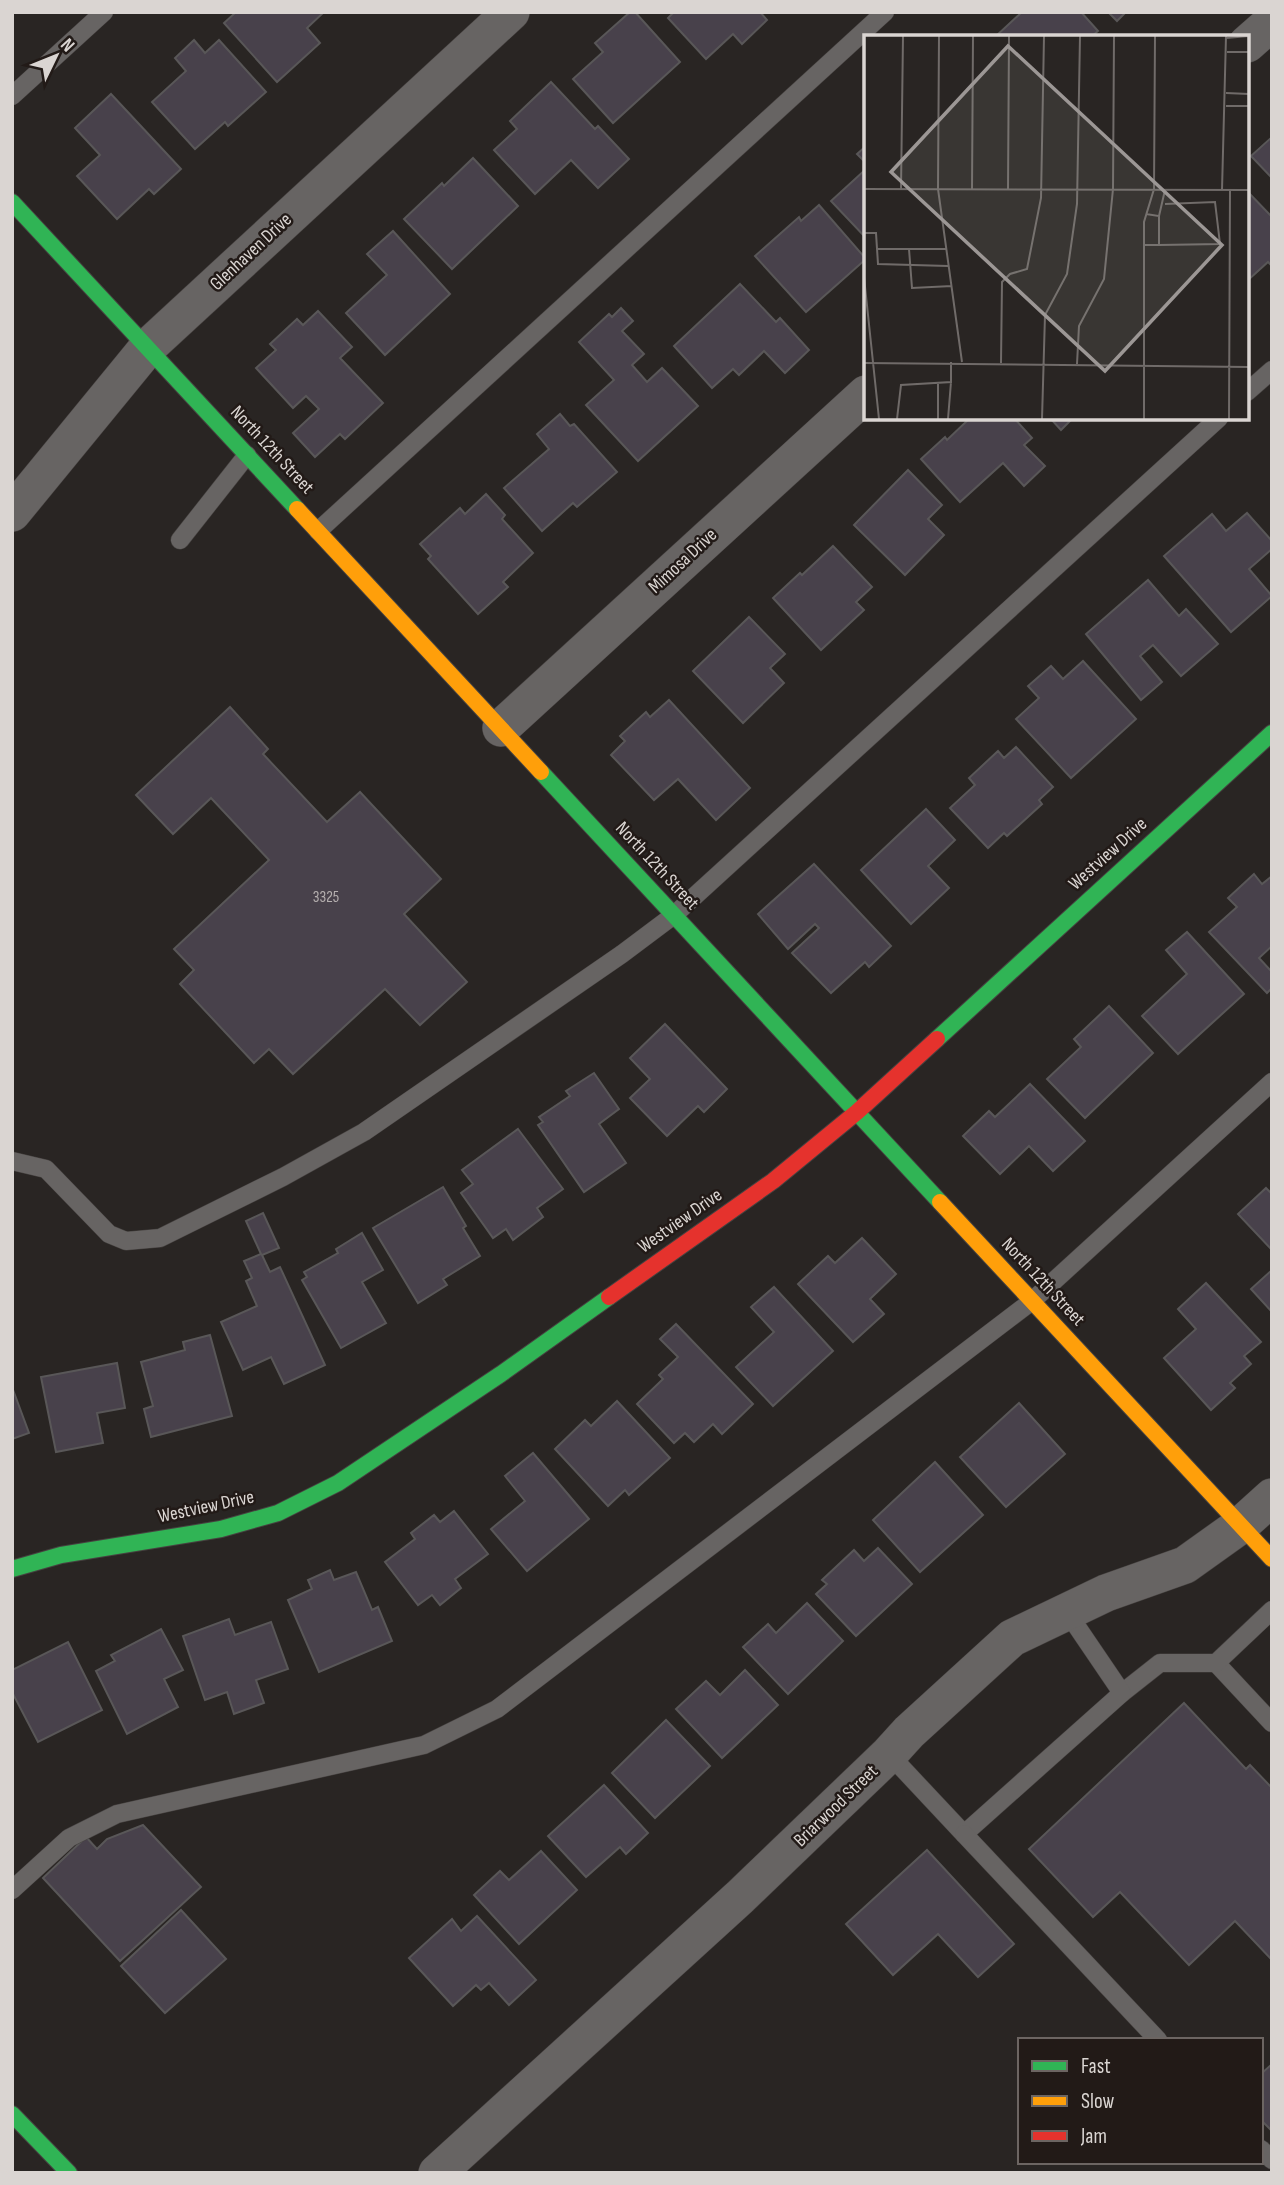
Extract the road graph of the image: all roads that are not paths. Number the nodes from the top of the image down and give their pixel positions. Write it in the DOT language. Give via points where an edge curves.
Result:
graph roads {
  1 [pos="104,12"];
  2 [pos="511,12"];
  3 [pos="885,12"];
  4 [pos="1272,22"];
  5 [pos="1249,42"];
  6 [pos="12,96"];
  7 [pos="12,202"];
  8 [pos="148,347"];
  9 [pos="1272,370"];
  10 [pos="1249,390"];
  11 [pos="864,396"];
  12 [pos="1217,420"];
  13 [pos="247,455"];
  14 [pos="12,513"];
  15 [pos="318,531"];
  16 [pos="180,540"];
  17 [pos="501,728"];
  18 [pos="1272,733"];
  19 [pos="674,915"];
  20 [pos="1272,1082"];
  21 [pos="857,1112"];
  22 [pos="12,1161"];
  23 [pos="1032,1301"];
  24 [pos="1272,1497"];
  25 [pos="1241,1525"];
  26 [pos="1272,1559"];
  27 [pos="12,1569"];
  28 [pos="1272,1610"];
  29 [pos="1067,1612"];
  30 [pos="1216,1663"];
  31 [pos="1122,1693"];
  32 [pos="1272,1723"];
  33 [pos="889,1754"];
  34 [pos="964,1834"];
  35 [pos="12,1890"];
  36 [pos="1156,2038"];
  37 [pos="12,2114"];
  38 [pos="69,2173"];
  39 [pos="437,2173"];
  1 -- 6 [label="lane"];
  2 -- 8 [label="street, Glenhaven Drive"];
  3 -- 15 [label="lane"];
  4 -- 5 [label="street"];
  7 -- 8 [label="street, North 12th Street"];
  8 -- 13 [label="street, North 12th Street"];
  8 -- 14 [label="street, Glenhaven Drive"];
  9 -- 10 [label="lane"];
  11 -- 17 [label="street, Mimosa Drive"];
  12 -- 19 [label="lane"];
  13 -- 15 [label="street, North 12th Street"];
  13 -- 16 [label="lane"];
  15 -- 17 [label="street, North 12th Street"];
  17 -- 19 [label="street, North 12th Street"];
  18 -- 21 [label="street, Westview Drive"];
  19 -- 21 [label="street, North 12th Street"];
  19 -- 22 [label="lane" via="363,1132 160,1238 126,1241 109,1234 46,1169"];
  20 -- 23 [label="lane"];
  21 -- 23 [label="street, North 12th Street"];
  21 -- 27 [label="street, Westview Drive" via="773,1181 338,1483 278,1513 221,1529 61,1555"];
  23 -- 25 [label="street, North 12th Street"];
  23 -- 35 [label="lane" via="497,1709 424,1745 117,1814 69,1838"];
  24 -- 25 [label="street, Briarwood Street"];
  25 -- 26 [label="street, North 12th Street"];
  25 -- 29 [label="street, Briarwood Street" via="1185,1565"];
  28 -- 30 [label="lane"];
  29 -- 31 [label="lane"];
  29 -- 33 [label="street, Briarwood Street" via="1012,1638"];
  30 -- 31 [label="lane" via="1160,1663"];
  30 -- 32 [label="lane"];
  31 -- 34 [label="lane"];
  33 -- 34 [label="lane"];
  33 -- 39 [label="street, Briarwood Street" via="740,1897"];
  34 -- 36 [label="lane"];
  37 -- 38 [label="street"];
}
